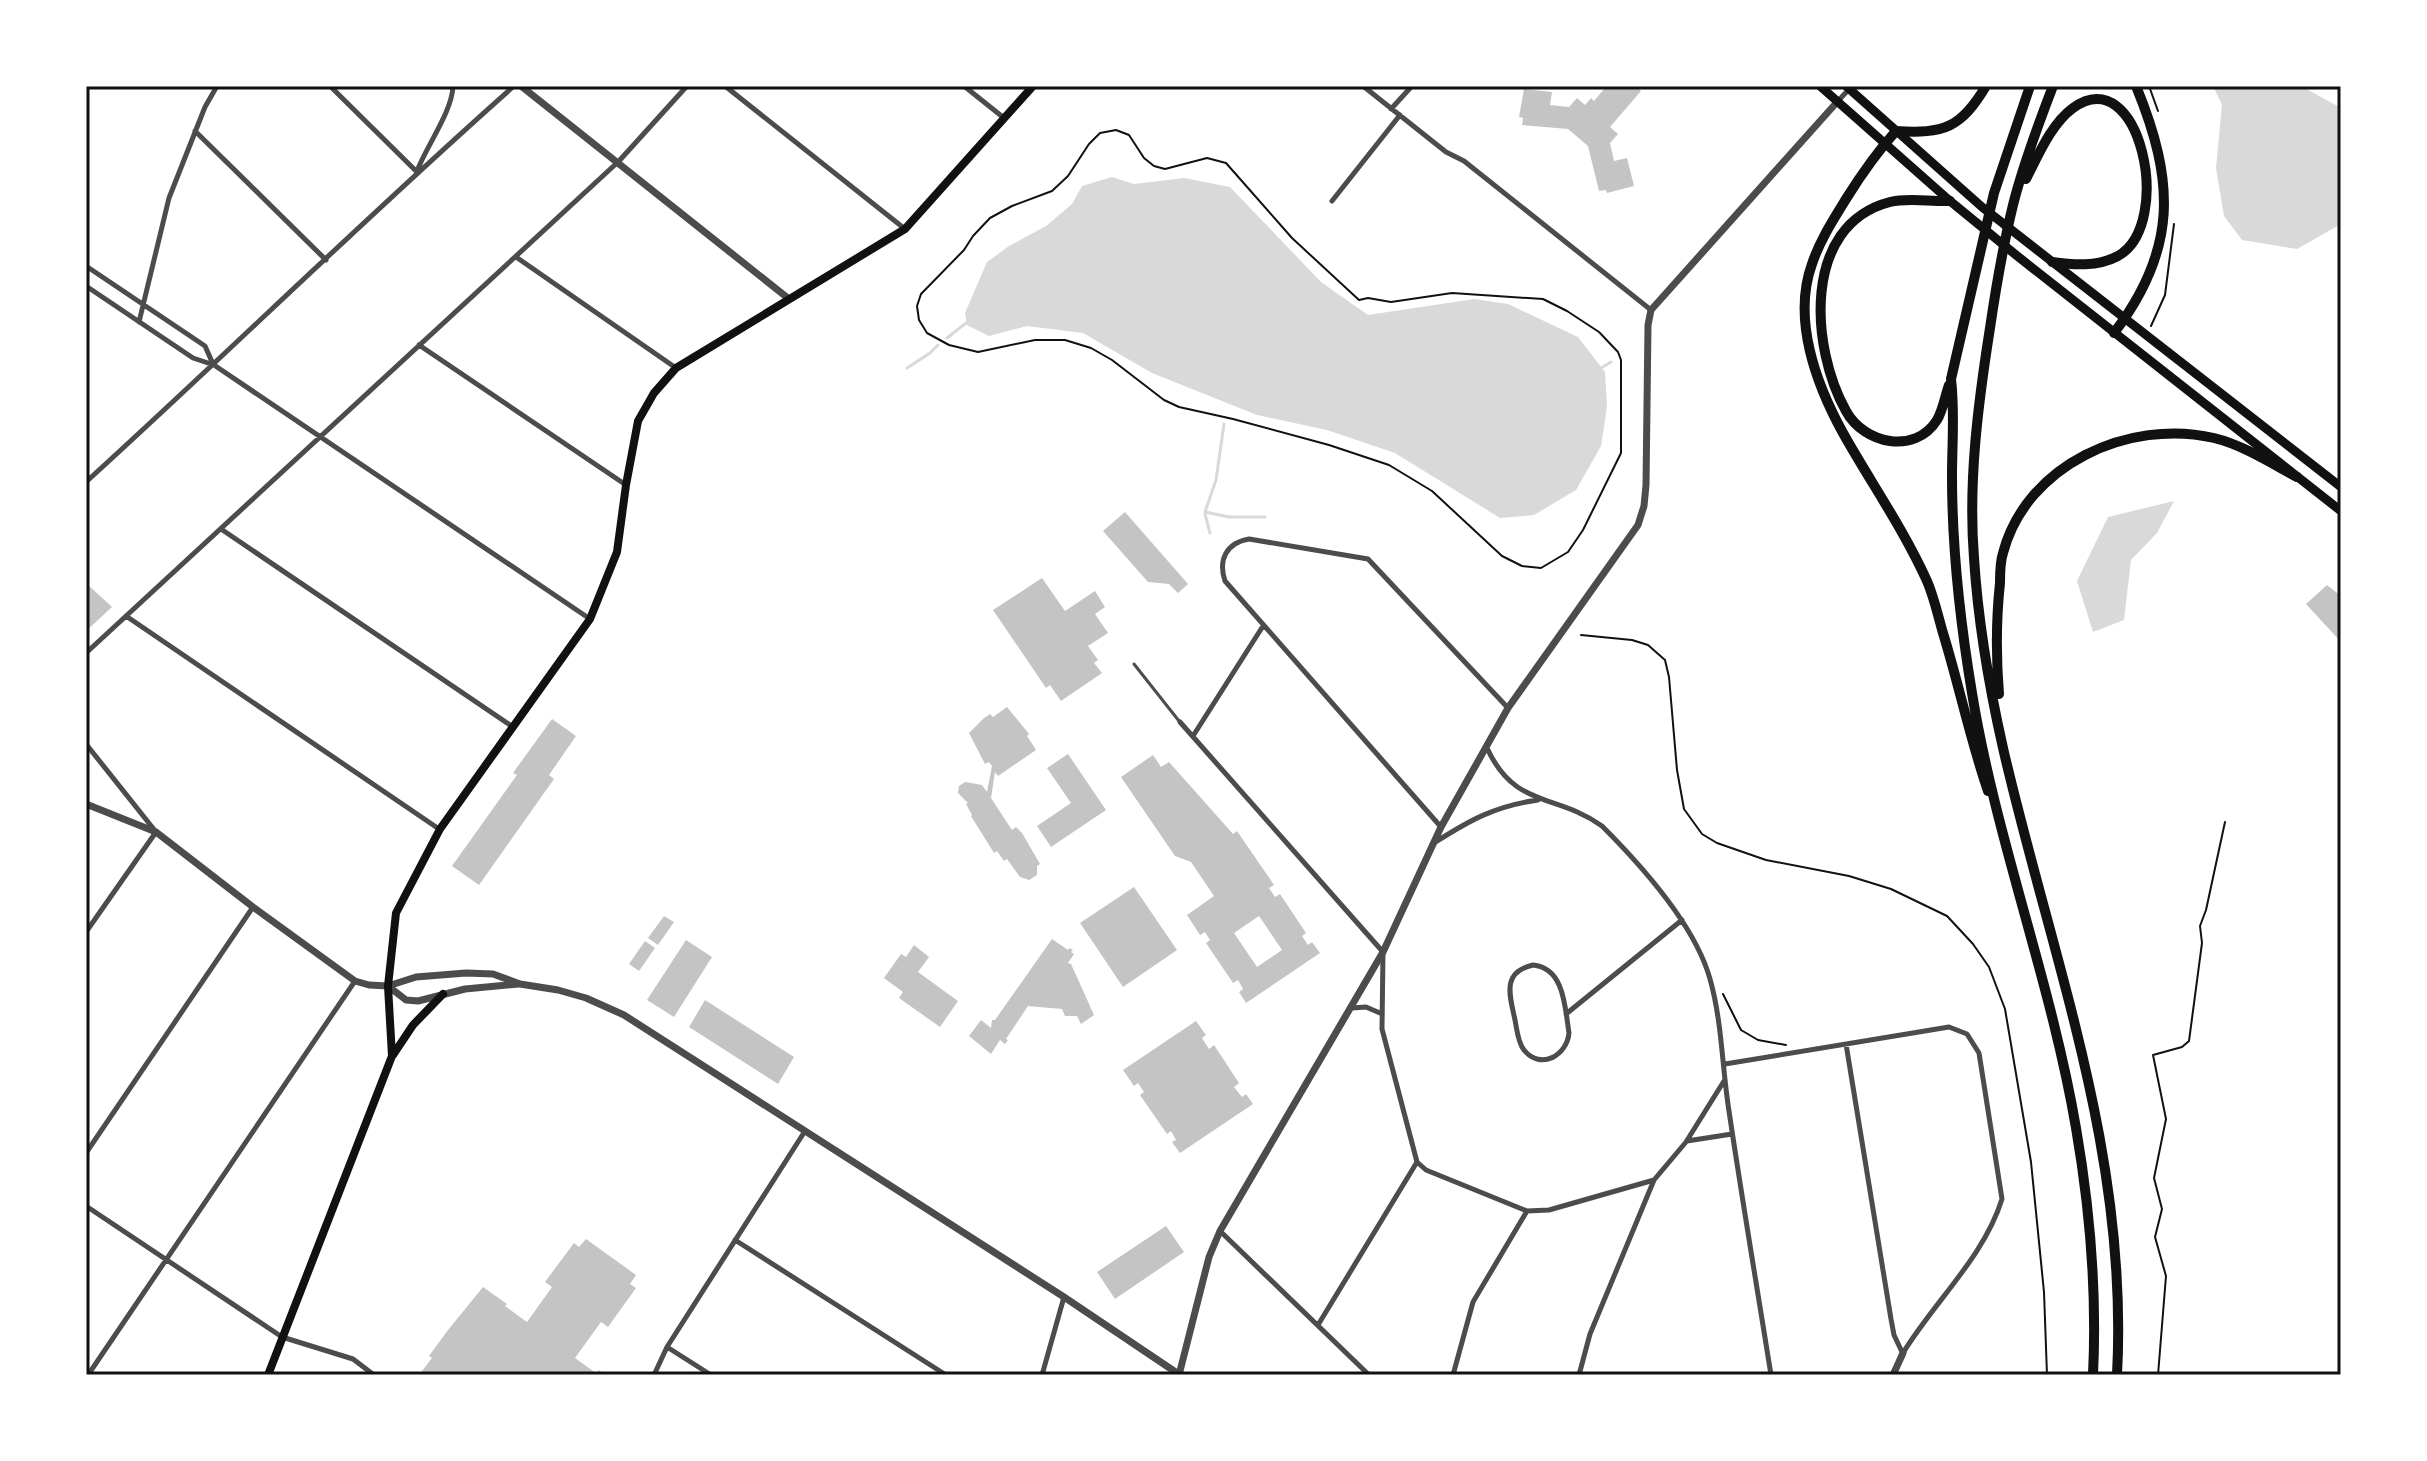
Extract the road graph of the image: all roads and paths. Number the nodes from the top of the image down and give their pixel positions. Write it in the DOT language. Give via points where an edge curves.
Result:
graph roads {
  1 [pos="217,86"];
  2 [pos="330,86"];
  3 [pos="453,86"];
  4 [pos="514,86"];
  5 [pos="521,86"];
  6 [pos="687,86"];
  7 [pos="725,86"];
  8 [pos="964,86"];
  9 [pos="1033,86"];
  10 [pos="1363,86"];
  11 [pos="1412,86"];
  12 [pos="1820,86"];
  13 [pos="1986,86"];
  14 [pos="2030,86"];
  15 [pos="2053,86"];
  16 [pos="2136,86"];
  17 [pos="1849,87"];
  18 [pos="1838,101"];
  19 [pos="1391,109"];
  20 [pos="1400,115"];
  21 [pos="1005,118"];
  22 [pos="195,131"];
  23 [pos="1896,131"];
  24 [pos="1885,144"];
  25 [pos="619,161"];
  26 [pos="417,172"];
  27 [pos="1332,201"];
  28 [pos="1950,201"];
  29 [pos="2014,202"];
  30 [pos="905,229"];
  31 [pos="516,257"];
  32 [pos="326,260"];
  33 [pos="2052,262"];
  34 [pos="86,266"];
  35 [pos="86,286"];
  36 [pos="789,299"];
  37 [pos="144,306"];
  38 [pos="1651,310"];
  39 [pos="2125,319"];
  40 [pos="139,322"];
  41 [pos="2114,333"];
  42 [pos="419,345"];
  43 [pos="214,365"];
  44 [pos="676,368"];
  45 [pos="1951,379"];
  46 [pos="320,437"];
  47 [pos="2297,477"];
  48 [pos="86,482"];
  49 [pos="626,485"];
  50 [pos="2341,487"];
  51 [pos="2341,511"];
  52 [pos="221,529"];
  53 [pos="1583,530"];
  54 [pos="126,616"];
  55 [pos="590,619"];
  56 [pos="1263,626"];
  57 [pos="1581,635"];
  58 [pos="86,653"];
  59 [pos="1134,664"];
  60 [pos="1508,708"];
  61 [pos="1180,722"];
  62 [pos="513,727"];
  63 [pos="1193,736"];
  64 [pos="2002,743"];
  65 [pos="86,744"];
  66 [pos="1487,748"];
  67 [pos="1539,799"];
  68 [pos="86,804"];
  69 [pos="2225,822"];
  70 [pos="1441,827"];
  71 [pos="440,829"];
  72 [pos="156,832"];
  73 [pos="2004,838"];
  74 [pos="1433,844"];
  75 [pos="253,907"];
  76 [pos="1682,920"];
  77 [pos="86,932"];
  78 [pos="1383,952"];
  79 [pos="1710,978"];
  80 [pos="355,981"];
  81 [pos="520,984"];
  82 [pos="388,986"];
  83 [pos="443,994"];
  84 [pos="1352,1008"];
  85 [pos="1380,1013"];
  86 [pos="1566,1014"];
  87 [pos="1846,1044"];
  88 [pos="1798,1051"];
  89 [pos="392,1056"];
  90 [pos="1725,1064"];
  91 [pos="1724,1080"];
  92 [pos="805,1131"];
  93 [pos="1732,1134"];
  94 [pos="1686,1142"];
  95 [pos="86,1153"];
  96 [pos="1417,1162"];
  97 [pos="1654,1180"];
  98 [pos="86,1206"];
  99 [pos="1527,1211"];
  100 [pos="1220,1231"];
  101 [pos="735,1240"];
  102 [pos="166,1260"];
  103 [pos="1064,1297"];
  104 [pos="1318,1325"];
  105 [pos="282,1337"];
  106 [pos="667,1347"];
  107 [pos="1903,1353"];
  108 [pos="88,1375"];
  109 [pos="268,1375"];
  110 [pos="374,1375"];
  111 [pos="654,1375"];
  112 [pos="711,1375"];
  113 [pos="946,1375"];
  114 [pos="1042,1375"];
  115 [pos="1179,1375"];
  116 [pos="1369,1375"];
  117 [pos="1453,1375"];
  118 [pos="1579,1375"];
  119 [pos="1771,1375"];
  120 [pos="1893,1375"];
  121 [pos="2047,1375"];
  122 [pos="2093,1375"];
  123 [pos="2117,1375"];
  124 [pos="2158,1375"];
  1 -- 22 [label="street"];
  2 -- 26 [label="street"];
  3 -- 26 [label="street" via="453,98"];
  4 -- 26 [label="street"];
  5 -- 25 [label="street"];
  6 -- 25 [label="street"];
  7 -- 30 [label="street"];
  8 -- 21 [label="street"];
  9 -- 21 [label="main road"];
  10 -- 19 [label="street"];
  11 -- 19 [label="street"];
  12 -- 18 [label="main road"];
  13 -- 23 [label="highway" via="1973,108 1951,127"];
  14 -- 45 [label="highway" via="1994,193"];
  15 -- 29 [label="highway"];
  16 -- 39 [label="highway" via="2156,137 2163,209 2150,278"];
  17 -- 18 [label="street"];
  17 -- 23 [label="main road"];
  18 -- 24 [label="main road"];
  18 -- 38 [label="street"];
  19 -- 20 [label="street"];
  20 -- 27 [label="street"];
  20 -- 38 [label="street"];
  21 -- 30 [label="main road"];
  22 -- 32 [label="street"];
  22 -- 37 [label="street" via="169,198"];
  23 -- 24 [label="highway"];
  23 -- 33 [label="main road"];
  24 -- 28 [label="main road"];
  24 -- 73 [label="highway" via="1823,235 1811,266 1806,289 1809,348 1843,434 1905,534 1929,585"];
  25 -- 31 [label="street"];
  25 -- 36 [label="street"];
  26 -- 32 [label="street"];
  28 -- 41 [label="main road"];
  28 -- 45 [label="highway" via="1888,202 1850,226 1825,267 1820,320 1846,412 1877,439 1895,442 1926,432 1937,419"];
  29 -- 33 [label="highway" via="2057,125 2073,107 2101,99 2119,107 2137,134 2143,155 2146,196 2140,227 2125,250 2107,260 2086,265"];
  29 -- 64 [label="highway" via="1982,364 1974,459 1973,557"];
  30 -- 36 [label="main road"];
  31 -- 42 [label="street"];
  31 -- 44 [label="street"];
  32 -- 43 [label="street"];
  33 -- 39 [label="main road"];
  34 -- 37 [label="street"];
  35 -- 40 [label="street"];
  36 -- 44 [label="main road"];
  37 -- 40 [label="street"];
  37 -- 43 [label="street" via="205,346"];
  38 -- 60 [label="street" via="1643,515"];
  39 -- 41 [label="highway"];
  39 -- 50 [label="main road"];
  40 -- 43 [label="street" via="193,358"];
  41 -- 47 [label="main road"];
  42 -- 46 [label="street"];
  42 -- 49 [label="street"];
  43 -- 46 [label="street"];
  43 -- 48 [label="street"];
  44 -- 49 [label="main road" via="638,421"];
  45 -- 73 [label="highway" via="1956,570 1972,694"];
  46 -- 52 [label="street"];
  46 -- 55 [label="street"];
  47 -- 51 [label="main road"];
  47 -- 64 [label="highway" via="2214,438 2147,435 2093,450 2035,492 2002,553 1996,652"];
  49 -- 55 [label="main road" via="617,552"];
  52 -- 54 [label="street"];
  52 -- 62 [label="street"];
  53 -- 53 [label="path" via="1557,561 1541,568 1522,566 1502,556 1432,491 1389,465 1179,407 1112,360 1065,340 1035,340 978,352 949,345 927,333 919,320 921,294 990,218 1061,184 1100,133 1116,130 1129,135 1144,158 1165,169 1218,159 1238,173 1292,238 1359,300 1391,302 1452,293 1543,299 1612,345 1622,369 1621,453"];
  54 -- 58 [label="street"];
  54 -- 71 [label="street"];
  55 -- 62 [label="main road"];
  56 -- 60 [label="street" via="1225,581 1225,552 1242,540 1368,559"];
  56 -- 63 [label="street"];
  56 -- 70 [label="street"];
  57 -- 121 [label="path" via="1632,640 1648,645 1665,660 1684,809 1702,834 1766,860 1891,889 1947,916 1989,967 2005,1009 2031,1162"];
  59 -- 61 [label="lane"];
  60 -- 66 [label="street"];
  61 -- 63 [label="street"];
  62 -- 71 [label="main road"];
  63 -- 78 [label="street"];
  64 -- 123 [label="highway" via="2099,1121 2118,1276"];
  65 -- 72 [label="street"];
  66 -- 67 [label="street" via="1519,791"];
  66 -- 70 [label="street"];
  67 -- 74 [label="street" via="1495,808"];
  67 -- 76 [label="street" via="1586,814 1602,826"];
  68 -- 72 [label="street"];
  69 -- 124 [label="path" via="2200,926 2189,1041 2153,1055 2166,1119 2154,1178 2162,1209 2155,1237 2166,1276"];
  70 -- 74 [label="street"];
  71 -- 82 [label="main road" via="396,913"];
  72 -- 75 [label="street"];
  72 -- 77 [label="street"];
  73 -- 122 [label="highway" via="2076,1128 2093,1276"];
  74 -- 78 [label="street"];
  75 -- 80 [label="street"];
  75 -- 95 [label="street"];
  76 -- 79 [label="street"];
  76 -- 86 [label="street"];
  78 -- 84 [label="street"];
  78 -- 85 [label="street"];
  79 -- 88 [label="path" via="1741,1030"];
  79 -- 90 [label="street"];
  80 -- 82 [label="street"];
  80 -- 102 [label="street"];
  81 -- 82 [label="street" via="493,974 466,973 416,977"];
  81 -- 83 [label="street"];
  81 -- 92 [label="street" via="572,994 624,1015"];
  82 -- 83 [label="street" via="406,1000"];
  82 -- 89 [label="main road"];
  83 -- 89 [label="main road"];
  84 -- 85 [label="street"];
  84 -- 100 [label="street"];
  85 -- 96 [label="street"];
  86 -- 86 [label="street" via="1552,972 1533,965 1515,974 1509,991 1521,1044 1529,1055 1543,1060 1561,1054 1568,1041"];
  87 -- 88 [label="street"];
  87 -- 107 [label="street" via="1891,1319"];
  87 -- 107 [label="street" via="1949,1027 1967,1034 1979,1053 2002,1199 1981,1244"];
  88 -- 90 [label="street"];
  89 -- 105 [label="main road"];
  90 -- 91 [label="street"];
  91 -- 93 [label="street"];
  91 -- 94 [label="street"];
  92 -- 101 [label="street"];
  92 -- 103 [label="street"];
  93 -- 94 [label="street"];
  93 -- 119 [label="street"];
  94 -- 97 [label="street"];
  96 -- 99 [label="street"];
  96 -- 104 [label="street"];
  97 -- 99 [label="street" via="1549,1210"];
  97 -- 118 [label="street" via="1590,1334"];
  98 -- 102 [label="street"];
  99 -- 117 [label="street" via="1473,1302"];
  100 -- 104 [label="street"];
  100 -- 115 [label="street"];
  101 -- 106 [label="street"];
  101 -- 113 [label="street"];
  102 -- 105 [label="street"];
  102 -- 108 [label="street"];
  103 -- 114 [label="street"];
  103 -- 115 [label="street"];
  104 -- 116 [label="street"];
  105 -- 109 [label="main road"];
  105 -- 110 [label="street" via="353,1359"];
  106 -- 111 [label="street"];
  106 -- 112 [label="street"];
  107 -- 120 [label="street"];
}
